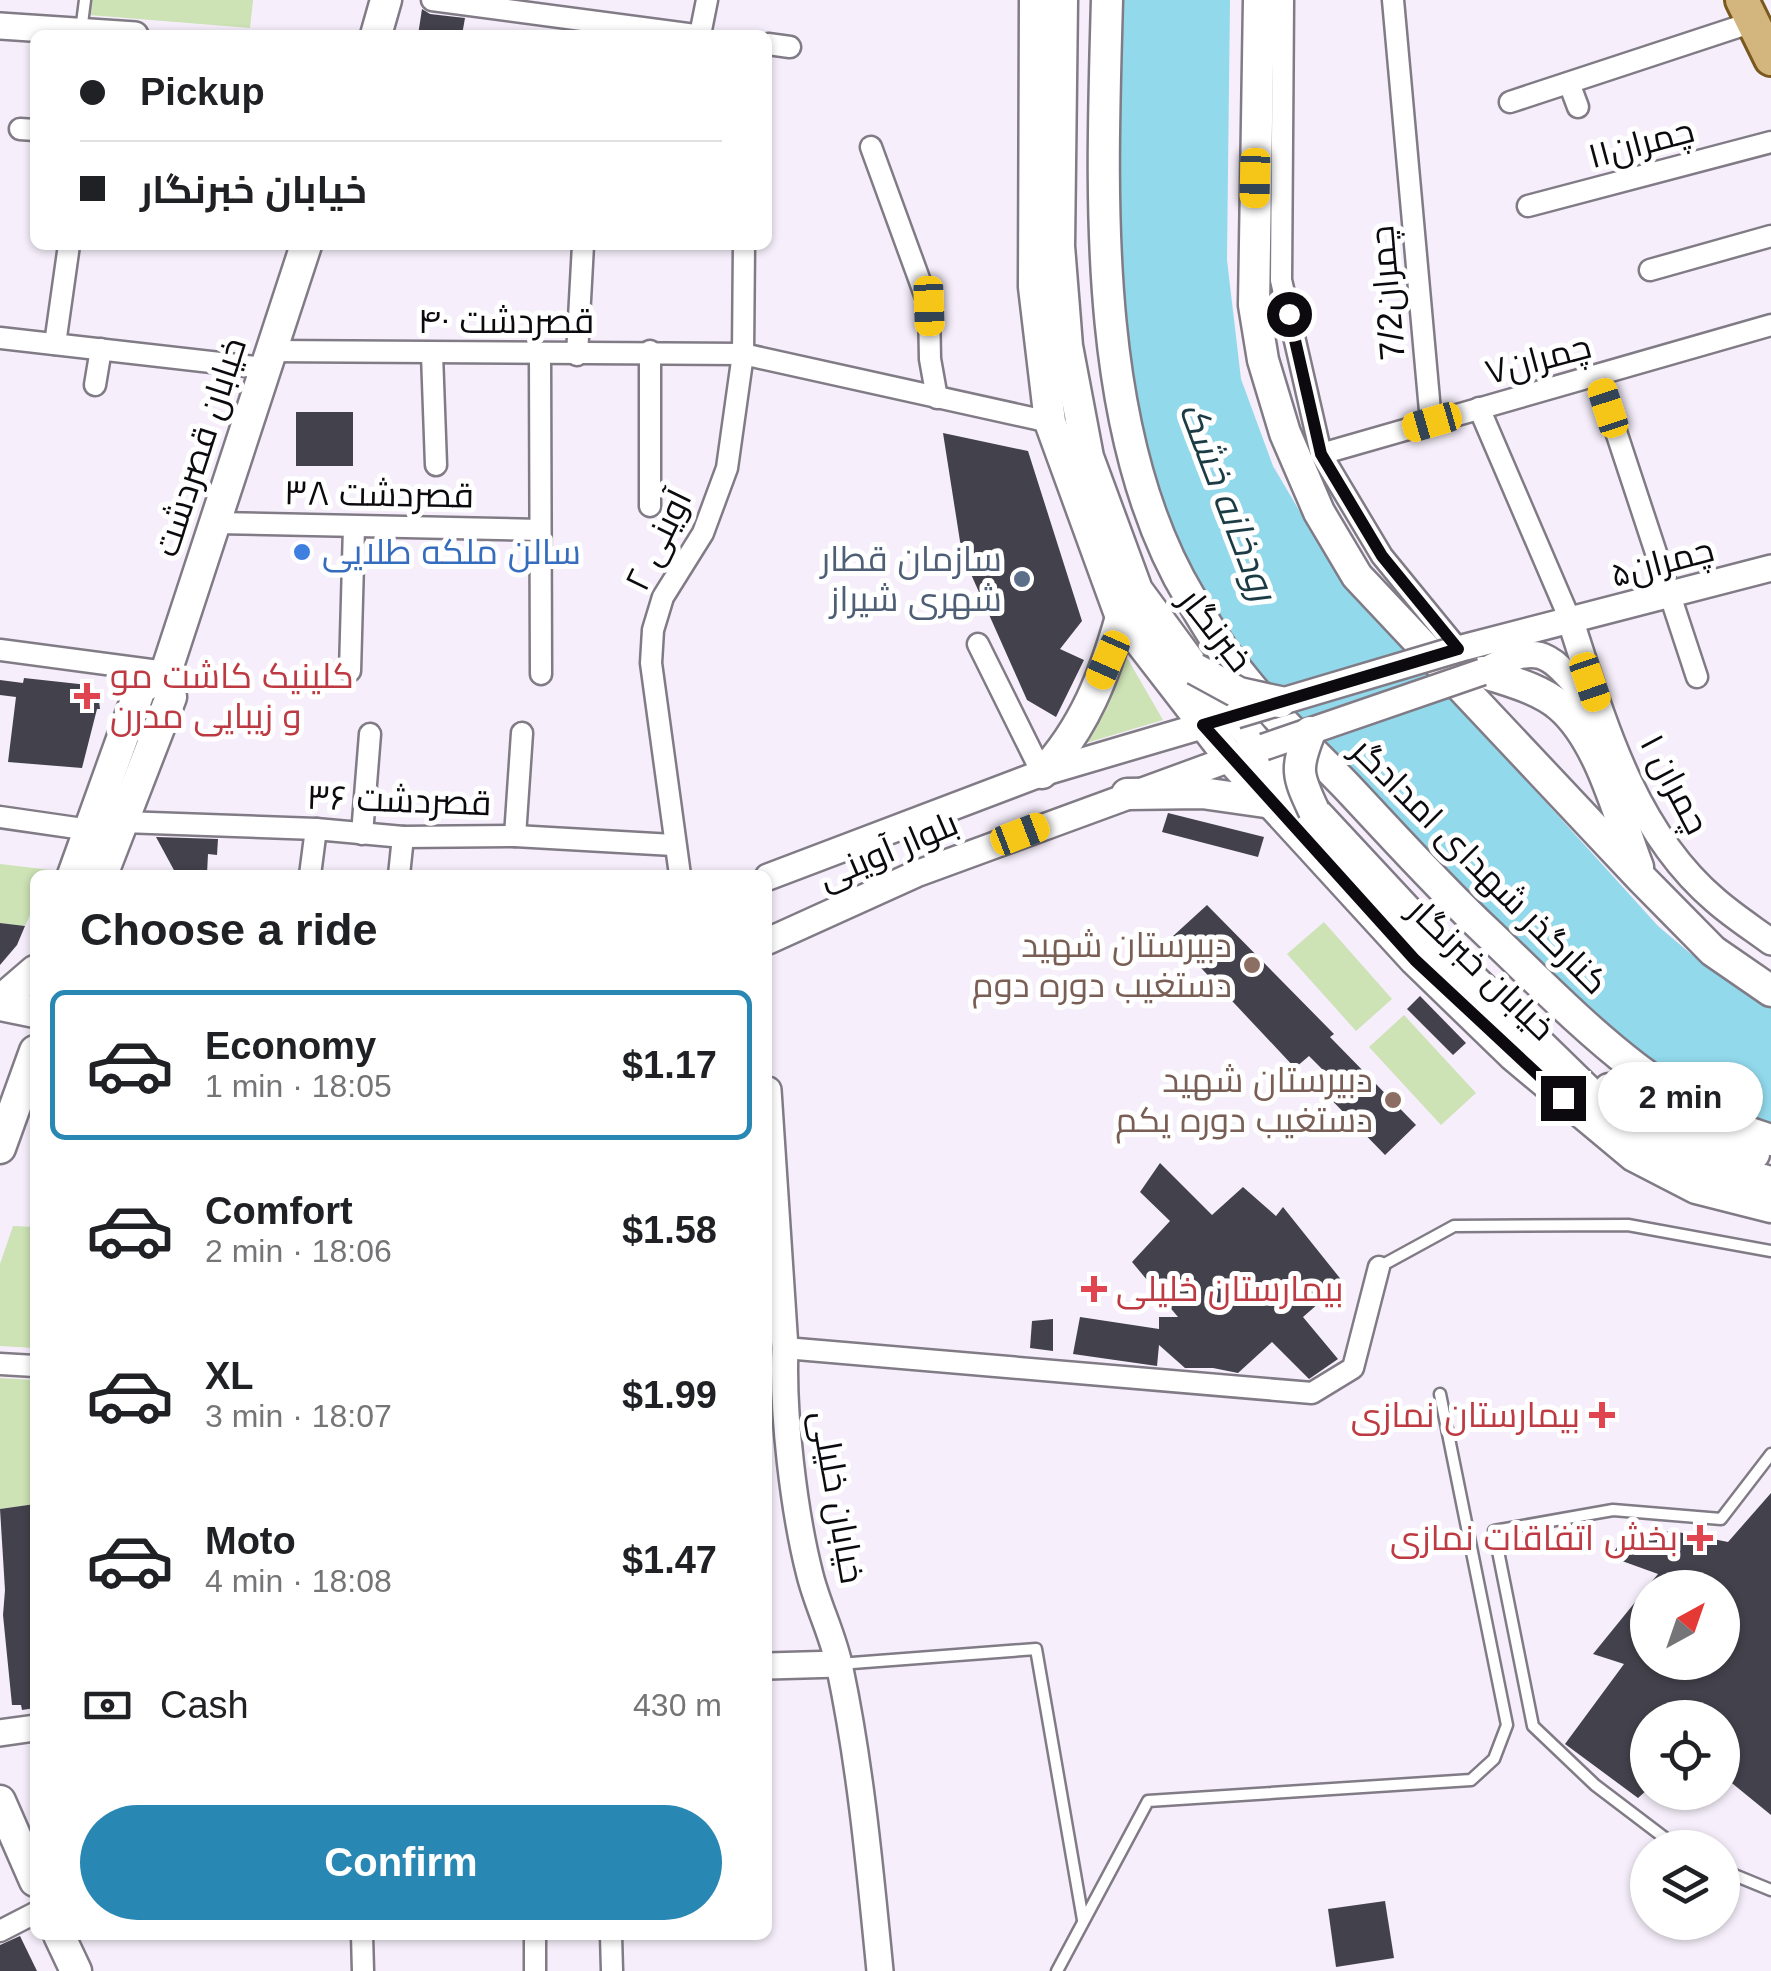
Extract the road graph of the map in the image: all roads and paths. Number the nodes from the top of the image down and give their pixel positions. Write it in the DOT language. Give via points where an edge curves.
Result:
graph roads {
  1 [pos="85,0"];
  2 [pos="386,0"];
  3 [pos="432,0"];
  4 [pos="708,0"];
  5 [pos="1034,0"];
  6 [pos="1062,0"];
  7 [pos="1108,0"];
  8 [pos="1259,0"];
  9 [pos="1283,0"];
  10 [pos="1393,0"];
  11 [pos="1747,11"];
  12 [pos="0,26"];
  13 [pos="54,30"];
  14 [pos="81,30"];
  15 [pos="377,30"];
  16 [pos="659,30"];
  17 [pos="699,30"];
  18 [pos="772,45"];
  19 [pos="790,47"];
  20 [pos="1771,58"];
  21 [pos="1569,83"];
  22 [pos="1510,102"];
  23 [pos="1578,107"];
  24 [pos="1771,142"];
  25 [pos="870,147"];
  26 [pos="1528,206"];
  27 [pos="1771,236"];
  28 [pos="68,250"];
  29 [pos="304,250"];
  30 [pos="584,250"];
  31 [pos="744,250"];
  32 [pos="1650,270"];
  33 [pos="1771,326"];
  34 [pos="0,338"];
  35 [pos="55,344"];
  36 [pos="101,349"];
  37 [pos="650,351"];
  38 [pos="432,354"];
  39 [pos="743,354"];
  40 [pos="576,355"];
  41 [pos="540,356"];
  42 [pos="266,360"];
  43 [pos="1598,377"];
  44 [pos="95,385"];
  45 [pos="937,398"];
  46 [pos="1480,408"];
  47 [pos="1050,422"];
  48 [pos="1432,422"];
  49 [pos="1321,454"];
  50 [pos="436,464"];
  51 [pos="650,506"];
  52 [pos="216,524"];
  53 [pos="354,526"];
  54 [pos="540,530"];
  55 [pos="1771,568"];
  56 [pos="1671,596"];
  57 [pos="1121,617"];
  58 [pos="1571,622"];
  59 [pos="978,644"];
  60 [pos="1458,649"];
  61 [pos="0,650"];
  62 [pos="350,670"];
  63 [pos="1194,670"];
  64 [pos="166,672"];
  65 [pos="1482,672"];
  66 [pos="540,674"];
  67 [pos="1696,677"];
  68 [pos="1280,702"];
  69 [pos="1600,711"];
  70 [pos="1236,715"];
  71 [pos="1203,725"];
  72 [pos="1310,732"];
  73 [pos="522,733"];
  74 [pos="370,734"];
  75 [pos="1264,748"];
  76 [pos="1230,758"];
  77 [pos="1042,772"];
  78 [pos="1127,794"];
  79 [pos="1272,803"];
  80 [pos="1314,811"];
  81 [pos="0,817"];
  82 [pos="123,822"];
  83 [pos="316,828"];
  84 [pos="90,830"];
  85 [pos="362,834"];
  86 [pos="515,836"];
  87 [pos="403,837"];
  88 [pos="673,844"];
  89 [pos="75,870"];
  90 [pos="104,870"];
  91 [pos="311,870"];
  92 [pos="400,870"];
  93 [pos="679,870"];
  94 [pos="772,875"];
  95 [pos="1642,879"];
  96 [pos="772,939"];
  97 [pos="1771,942"];
  98 [pos="30,976"];
  99 [pos="1771,991"];
  100 [pos="0,1003"];
  101 [pos="30,1011"];
  102 [pos="1524,1030"];
  103 [pos="30,1065"];
  104 [pos="1771,1140"];
  105 [pos="0,1148"];
  106 [pos="772,1151"];
  107 [pos="1771,1159"];
  108 [pos="1771,1182"];
  109 [pos="1771,1206"];
  110 [pos="1771,1252"];
  111 [pos="1379,1267"];
  112 [pos="785,1348"];
  113 [pos="0,1364"];
  114 [pos="30,1366"];
  115 [pos="776,1383"];
  116 [pos="1440,1394"];
  117 [pos="1771,1454"];
  118 [pos="840,1664"];
  119 [pos="772,1666"];
  120 [pos="30,1729"];
  121 [pos="0,1733"];
  122 [pos="2,1811"];
  123 [pos="1655,1830"];
  124 [pos="30,1871"];
  125 [pos="1740,1877"];
  126 [pos="1771,1890"];
  127 [pos="30,1916"];
  128 [pos="1084,1921"];
  129 [pos="0,1931"];
  130 [pos="61,1940"];
  131 [pos="362,1940"];
  132 [pos="536,1940"];
  133 [pos="611,1940"];
  134 [pos="76,1971"];
  135 [pos="362,1971"];
  136 [pos="535,1971"];
  137 [pos="612,1971"];
  138 [pos="880,1971"];
  139 [pos="1057,1971"];
  1 -- 14 [label="lane"];
  2 -- 15 [label="main road"];
  3 -- 16 [label="street"];
  4 -- 17 [label="street"];
  5 -- 47 [label="main road, خبرنگار" via="1034,287"];
  6 -- 63 [label="main road, خبرنگار" via="1059,246 1088,457 1137,590"];
  7 -- 104 [label="main road, کنارگذر شهدای امدادگر" via="1103,168 1110,326 1138,478 1189,596 1240,675 1462,908 1586,1026 1697,1109"];
  8 -- 95 [label="main road" via="1254,305 1285,432 1319,512 1357,576"];
  9 -- 49 [label="street" via="1281,280"];
  10 -- 48 [label="street, 7/2چمران"];
  11 -- 20 [label="main road"];
  11 -- 21 [label="street"];
  12 -- 13 [label="street"];
  18 -- 19 [label="street"];
  21 -- 22 [label="street"];
  21 -- 23 [label="street"];
  24 -- 26 [label="street, چمران۱۱"];
  25 -- 45 [label="street" via="929,306"];
  27 -- 32 [label="street"];
  28 -- 35 [label="street"];
  29 -- 42 [label="main road, خیابان قصردشت"];
  30 -- 40 [label="street"];
  31 -- 39 [label="street, ۲ آوینی"];
  33 -- 43 [label="street, چمران۷"];
  34 -- 35 [label="street, ۴۰ قصردشت"];
  35 -- 36 [label="street, ۴۰ قصردشت"];
  36 -- 42 [label="street, ۴۰ قصردشت"];
  36 -- 44 [label="street"];
  37 -- 39 [label="street, ۴۰ قصردشت"];
  37 -- 40 [label="street, ۴۰ قصردشت"];
  37 -- 51 [label="street"];
  38 -- 41 [label="street, ۴۰ قصردشت"];
  38 -- 42 [label="street, ۴۰ قصردشت"];
  38 -- 50 [label="street"];
  39 -- 45 [label="street, ۴۰ قصردشت"];
  39 -- 88 [label="street, ۲ آوینی" via="727,468 703,533 663,597 653,630 651,663"];
  40 -- 41 [label="street, ۴۰ قصردشت"];
  41 -- 54 [label="street"];
  42 -- 52 [label="main road, خیابان قصردشت"];
  43 -- 46 [label="street, چمران۷"];
  43 -- 56 [label="street"];
  45 -- 47 [label="street, ۴۰ قصردشت"];
  46 -- 48 [label="street, چمران۷"];
  46 -- 58 [label="street"];
  47 -- 57 [label="main road, خبرنگار"];
  48 -- 49 [label="street, چمران۷"];
  49 -- 60 [label="street" via="1382,556"];
  52 -- 53 [label="street, ۳۸ قصردشت"];
  52 -- 64 [label="main road, خیابان قصردشت"];
  53 -- 54 [label="street, ۳۸ قصردشت"];
  53 -- 62 [label="street"];
  54 -- 66 [label="street"];
  55 -- 56 [label="street, چمران۵"];
  56 -- 58 [label="street, چمران۵"];
  56 -- 67 [label="street"];
  57 -- 71 [label="main road, خبرنگار"];
  57 -- 77 [label="main road" via="1087,712"];
  58 -- 60 [label="street, چمران۵"];
  58 -- 69 [label="street, چمران ۱"];
  59 -- 77 [label="street"];
  60 -- 68 [label="street, بلوار آوینی, bridge"];
  61 -- 64 [label="street"];
  63 -- 68 [label="main road, bridge" via="1221,686"];
  63 -- 70 [label="main road, خبرنگار"];
  64 -- 82 [label="main road, خیابان قصردشت" via="171,697"];
  64 -- 84 [label="main road, خیابان قصردشت" via="140,690"];
  65 -- 69 [label="street, بلوار آوینی" via="1526,651 1542,655"];
  65 -- 72 [label="street, بلوار آوینی, bridge"];
  65 -- 95 [label="main road" via="1558,704 1584,730"];
  68 -- 70 [label="street, بلوار آوینی, bridge"];
  69 -- 97 [label="street, چمران ۱" via="1630,784 1675,860 1714,900"];
  70 -- 71 [label="street, بلوار آوینی"];
  70 -- 75 [label="main road, خبرنگار"];
  71 -- 76 [label="main road, خبرنگار"];
  71 -- 77 [label="street, بلوار آوینی"];
  72 -- 75 [label="street, بلوار آوینی, bridge"];
  72 -- 80 [label="main road, bridge" via="1298,762"];
  73 -- 86 [label="street"];
  74 -- 85 [label="street"];
  75 -- 76 [label="street, بلوار آوینی"];
  75 -- 80 [label="main road, خبرنگار"];
  76 -- 78 [label="street, بلوار آوینی"];
  76 -- 79 [label="main road, خبرنگار"];
  77 -- 94 [label="street, بلوار آوینی"];
  78 -- 79 [label="main road" via="1202,793"];
  78 -- 96 [label="street, بلوار آوینی" via="916,874"];
  79 -- 109 [label="main road, خیابان خبرنگار" via="1415,960 1588,1120 1634,1156 1696,1188"];
  80 -- 102 [label="main road, خبرنگار"];
  81 -- 84 [label="street"];
  82 -- 83 [label="street, ۳۶ قصردشت"];
  82 -- 90 [label="main road, خیابان قصردشت"];
  83 -- 85 [label="street, ۳۶ قصردشت"];
  83 -- 91 [label="street"];
  84 -- 89 [label="main road, خیابان قصردشت"];
  85 -- 87 [label="street, ۳۶ قصردشت"];
  86 -- 87 [label="street, ۳۶ قصردشت"];
  86 -- 88 [label="street, ۳۶ قصردشت"];
  87 -- 92 [label="street"];
  88 -- 93 [label="street, ۲ آوینی"];
  95 -- 99 [label="main road" via="1713,951"];
  98 -- 100 [label="main road"];
  100 -- 101 [label="main road"];
  102 -- 107 [label="main road" via="1599,1084 1672,1122"];
  102 -- 108 [label="main road, خبرنگار" via="1600,1104 1648,1135 1710,1166"];
  103 -- 105 [label="main road"];
  106 -- 112 [label="street, خیابان خلیلی"];
  110 -- 111 [label="lane" via="1628,1225 1454,1226"];
  111 -- 112 [label="street" via="1353,1368 1312,1394"];
  112 -- 115 [label="street, خیابان خلیلی"];
  113 -- 114 [label="street"];
  115 -- 118 [label="street, خیابان خلیلی" via="810,1573"];
  116 -- 128 [label="lane" via="1507,1724 1494,1758 1472,1780 1148,1801"];
  117 -- 123 [label="lane" via="1721,1519 1613,1510 1494,1531 1533,1726"];
  118 -- 119 [label="street"];
  118 -- 128 [label="lane" via="1036,1649"];
  118 -- 138 [label="street, خیابان خلیلی" via="862,1785"];
  120 -- 121 [label="street"];
  122 -- 124 [label="main road"];
  125 -- 126 [label="lane"];
  127 -- 129 [label="street"];
  128 -- 139 [label="lane"];
  130 -- 134 [label="main road"];
  131 -- 135 [label="street"];
  132 -- 136 [label="street"];
  133 -- 137 [label="street"];
}
